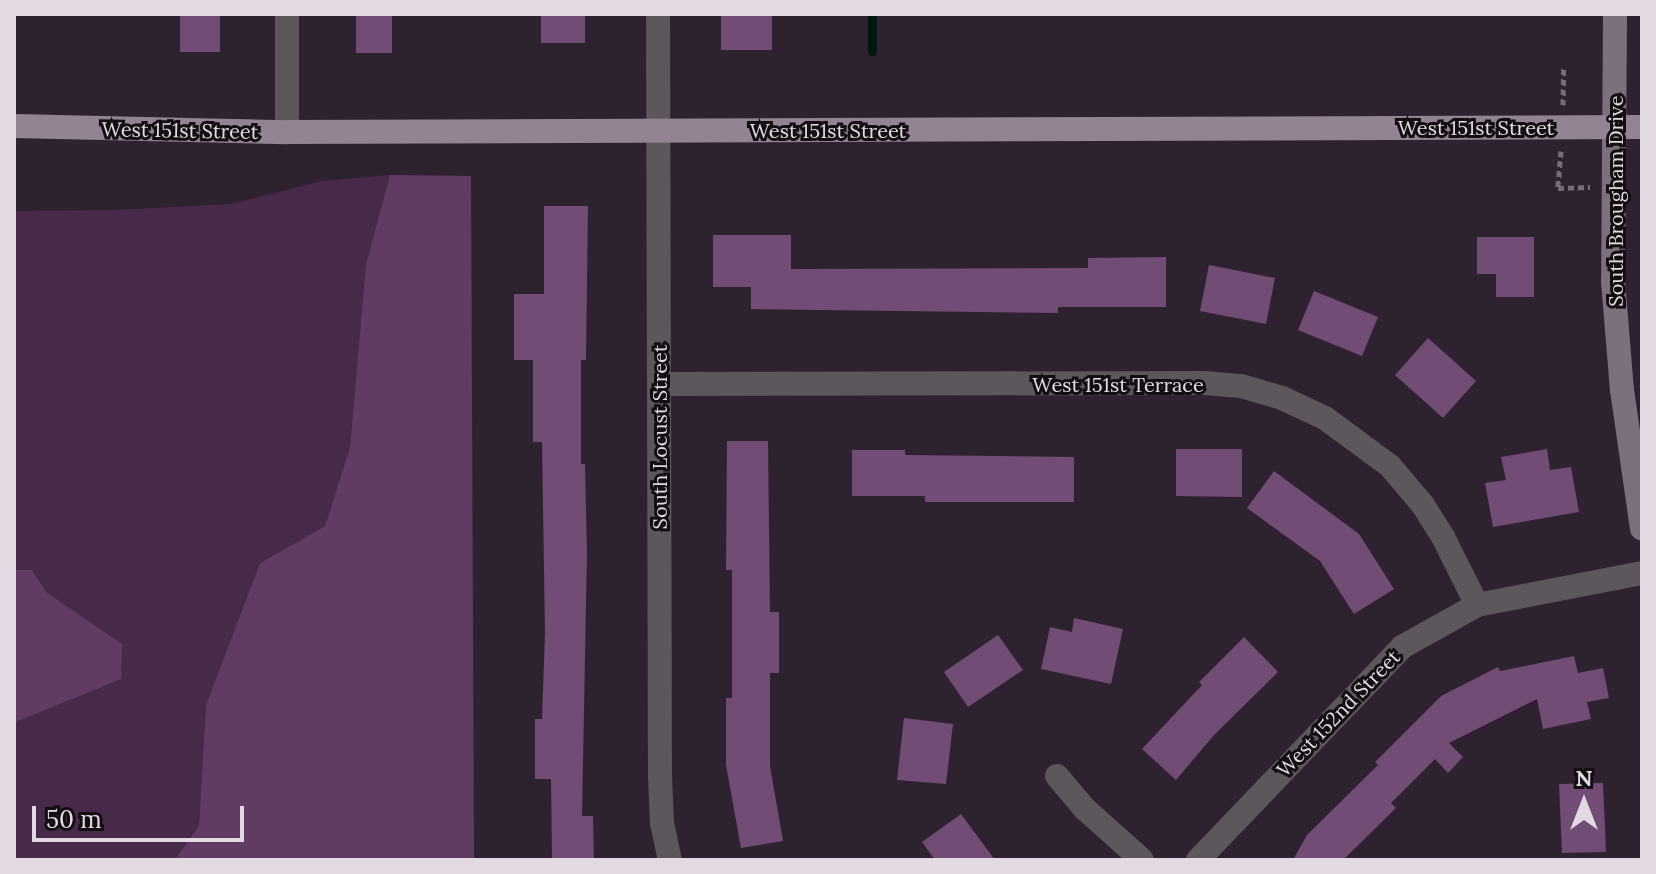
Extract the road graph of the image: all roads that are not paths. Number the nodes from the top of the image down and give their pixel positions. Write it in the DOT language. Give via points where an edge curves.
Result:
graph roads {
  1 [pos="287,14"];
  2 [pos="658,14"];
  3 [pos="1615,14"];
  4 [pos="14,126"];
  5 [pos="1615,127"];
  6 [pos="1642,127"];
  7 [pos="656,131"];
  8 [pos="287,132"];
  9 [pos="659,384"];
  10 [pos="1642,529"];
  11 [pos="1642,573"];
  12 [pos="1477,605"];
  13 [pos="1057,776"];
  14 [pos="670,860"];
  15 [pos="1142,860"];
  16 [pos="1198,860"];
  1 -- 8 [label="street"];
  2 -- 7 [label="street, South Locust Street"];
  3 -- 5 [label="street, South Brougham Drive"];
  4 -- 8 [label="main road, West 151st Street"];
  5 -- 6 [label="main road, West 151st Street"];
  5 -- 7 [label="main road, West 151st Street"];
  5 -- 10 [label="street, South Brougham Drive" via="1613,281"];
  7 -- 8 [label="main road, West 151st Street"];
  7 -- 9 [label="street, South Locust Street"];
  9 -- 12 [label="street, West 151st Terrace" via="1241,386 1325,418 1390,466 1423,505"];
  9 -- 14 [label="street, South Locust Street" via="660,777"];
  11 -- 12 [label="street, West 152nd Street"];
  12 -- 16 [label="street, West 152nd Street" via="1402,647"];
  13 -- 15 [label="street"];
}
